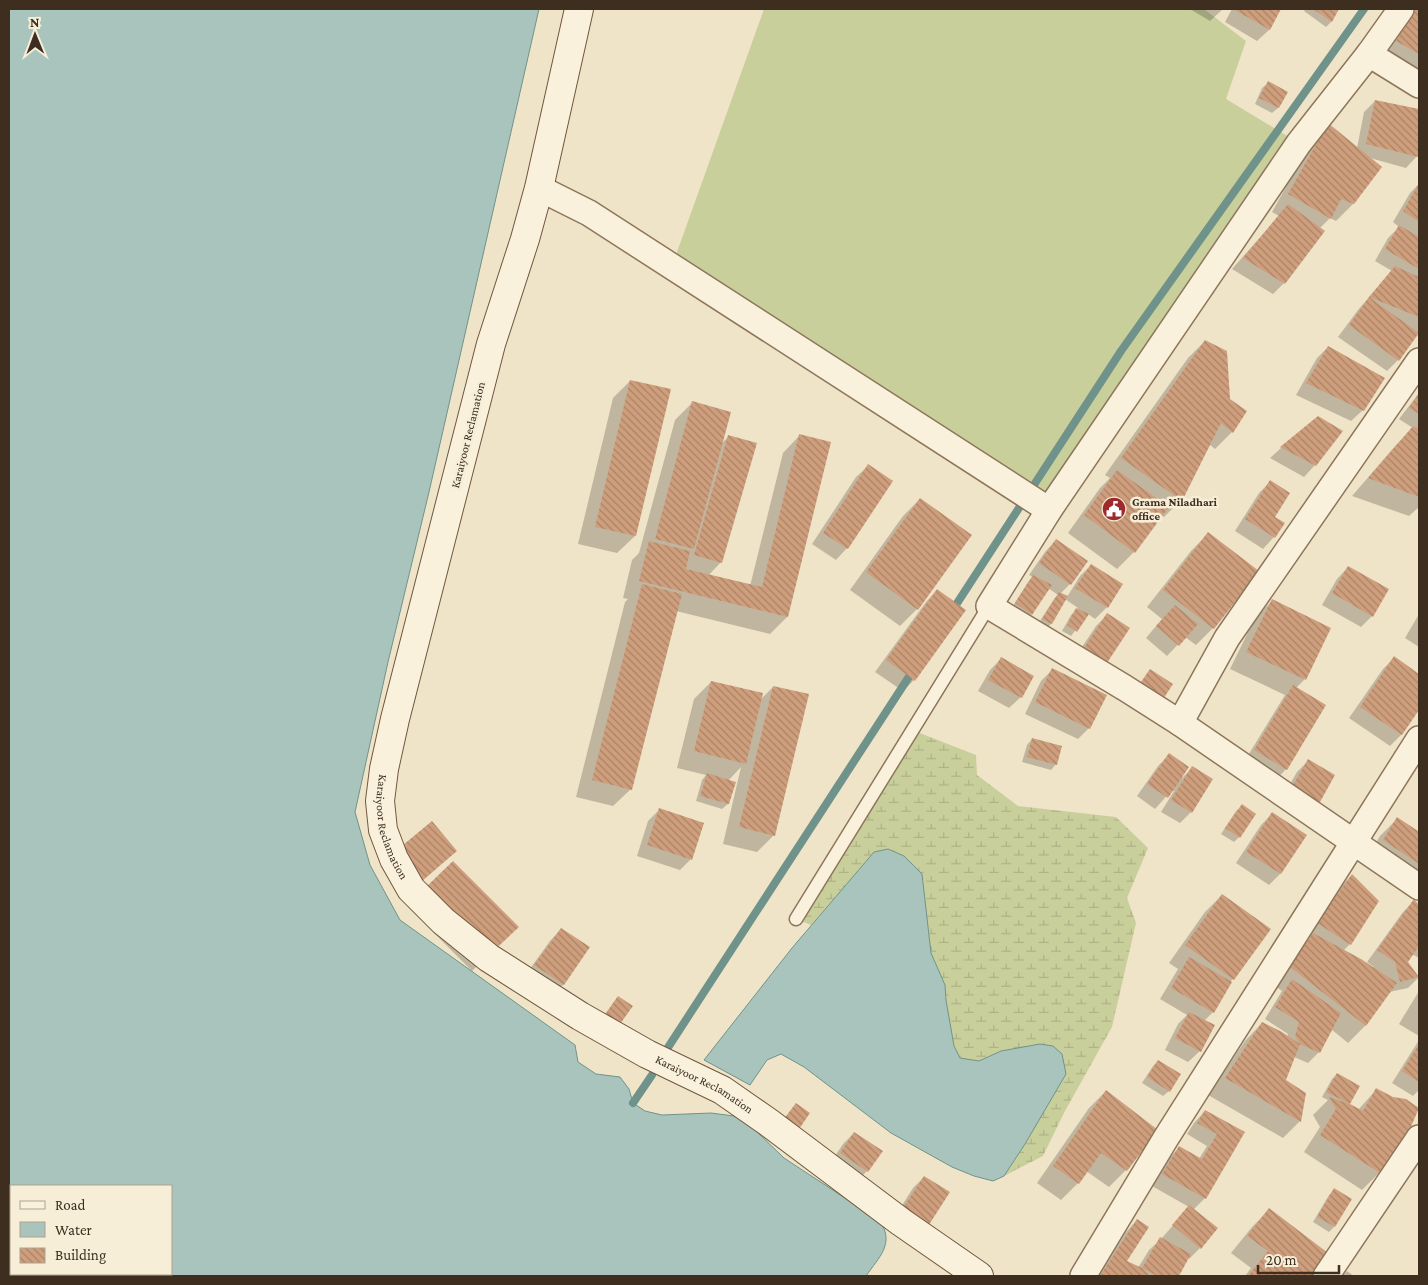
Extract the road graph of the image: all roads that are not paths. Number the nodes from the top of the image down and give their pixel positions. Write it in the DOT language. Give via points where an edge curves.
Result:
graph roads {
  1 [pos="579,9"];
  2 [pos="1401,9"];
  3 [pos="1369,54"];
  4 [pos="1419,85"];
  5 [pos="539,188"];
  6 [pos="1419,361"];
  7 [pos="1050,510"];
  8 [pos="988,606"];
  9 [pos="1180,723"];
  10 [pos="1419,739"];
  11 [pos="1354,843"];
  12 [pos="1419,887"];
  13 [pos="796,919"];
  14 [pos="1419,1138"];
  15 [pos="979,1276"];
  16 [pos="1083,1276"];
  17 [pos="1326,1276"];
  1 -- 5 [label="main road, Karaiyoor Reclamation"];
  2 -- 3 [label="street"];
  3 -- 4 [label="street"];
  3 -- 7 [label="street" via="1299,143"];
  5 -- 7 [label="street" via="598,218"];
  5 -- 15 [label="main road, Karaiyoor Reclamation" via="491,344 395,718 380,801 383,830 394,859 411,889 488,958 580,1016 722,1090 879,1207"];
  6 -- 9 [label="street" via="1227,638"];
  7 -- 8 [label="street"];
  8 -- 9 [label="street"];
  8 -- 13 [label="lane"];
  9 -- 11 [label="street"];
  10 -- 11 [label="street"];
  11 -- 12 [label="street"];
  11 -- 16 [label="street" via="1166,1138"];
  14 -- 17 [label="street"];
}
